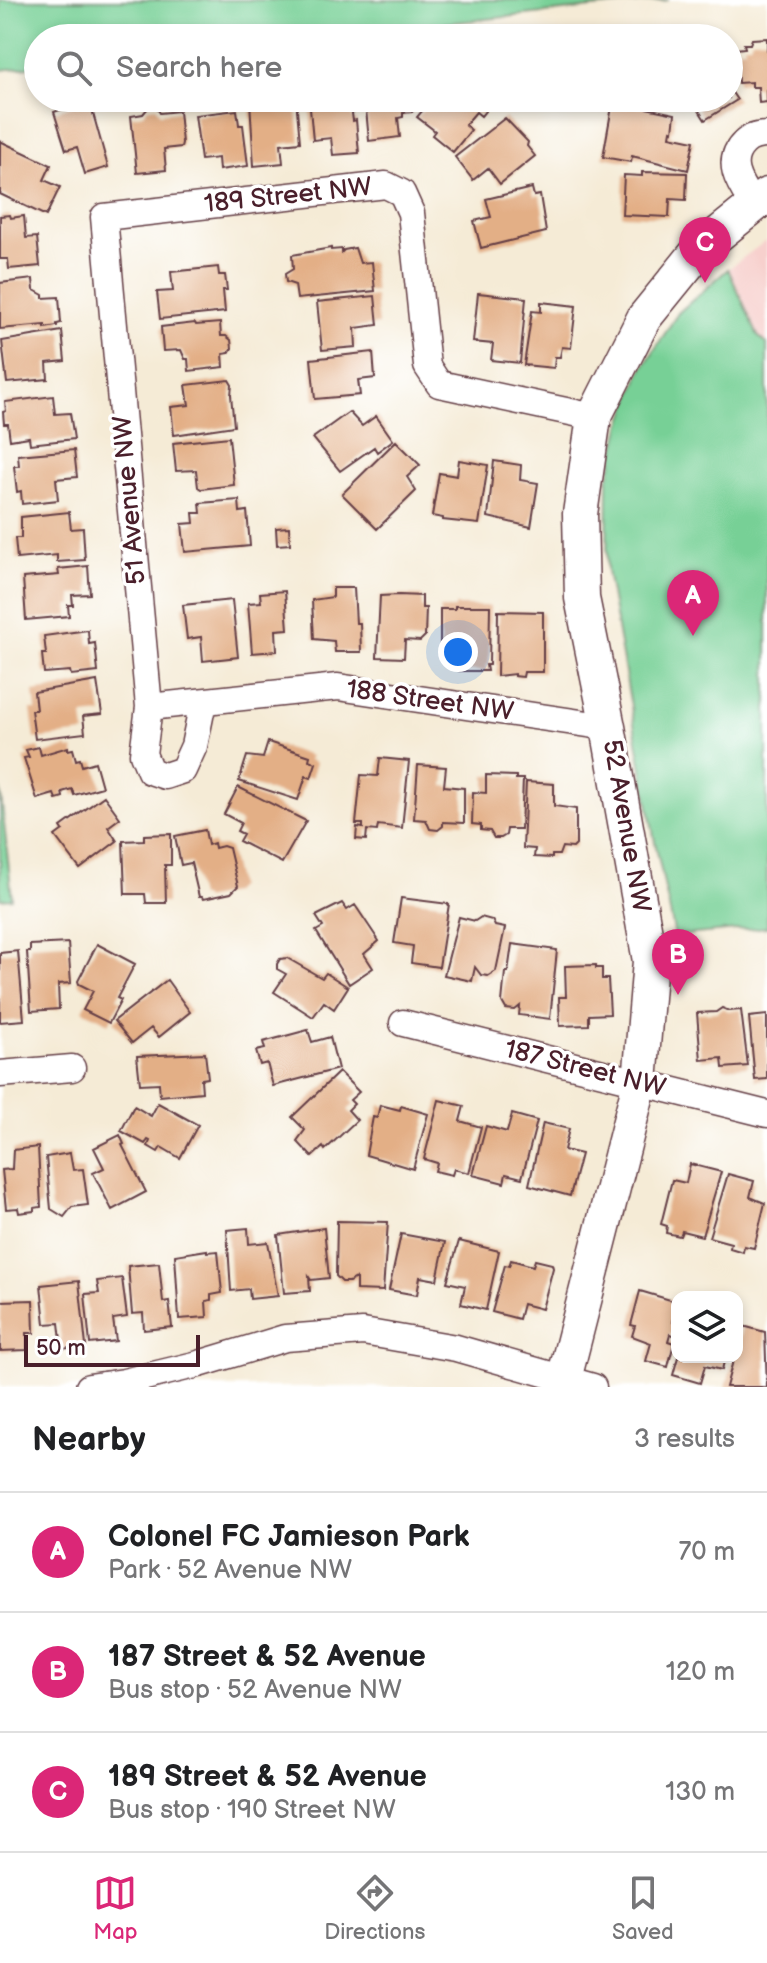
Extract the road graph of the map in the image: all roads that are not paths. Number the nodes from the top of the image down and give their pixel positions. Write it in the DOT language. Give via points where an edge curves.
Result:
graph roads {
  1 [pos="767,135"];
  2 [pos="760,200"];
  3 [pos="104,217"];
  4 [pos="594,417"];
  5 [pos="203,702"];
  6 [pos="149,707"];
  7 [pos="608,727"];
  8 [pos="403,1023"];
  9 [pos="72,1068"];
  10 [pos="0,1074"];
  11 [pos="640,1082"];
  12 [pos="767,1114"];
  13 [pos="573,1384"];
  14 [pos="89,1387"];
  1 -- 2 [label="street" via="745,141 734,166 737,178"];
  2 -- 4 [label="street, 52 Avenue NW" via="700,249 644,318"];
  3 -- 4 [label="street, 189 Street NW" via="386,185 402,193 411,213 427,366 439,384"];
  3 -- 6 [label="street, 51 Avenue NW"];
  4 -- 7 [label="street, 52 Avenue NW" via="580,514 582,598"];
  5 -- 6 [label="street, 188 Street NW"];
  5 -- 6 [label="street, 51 Avenue NW" via="189,762 177,774 150,771 143,754"];
  5 -- 7 [label="street, 188 Street NW" via="338,687"];
  7 -- 11 [label="street, 52 Avenue NW" via="650,961"];
  8 -- 11 [label="street, 187 Street NW"];
  9 -- 10 [label="street"];
  11 -- 12 [label="street, 187 Street NW"];
  11 -- 13 [label="street, 52 Avenue NW"];
  13 -- 14 [label="street" via="456,1348 363,1332 285,1338"];
}
